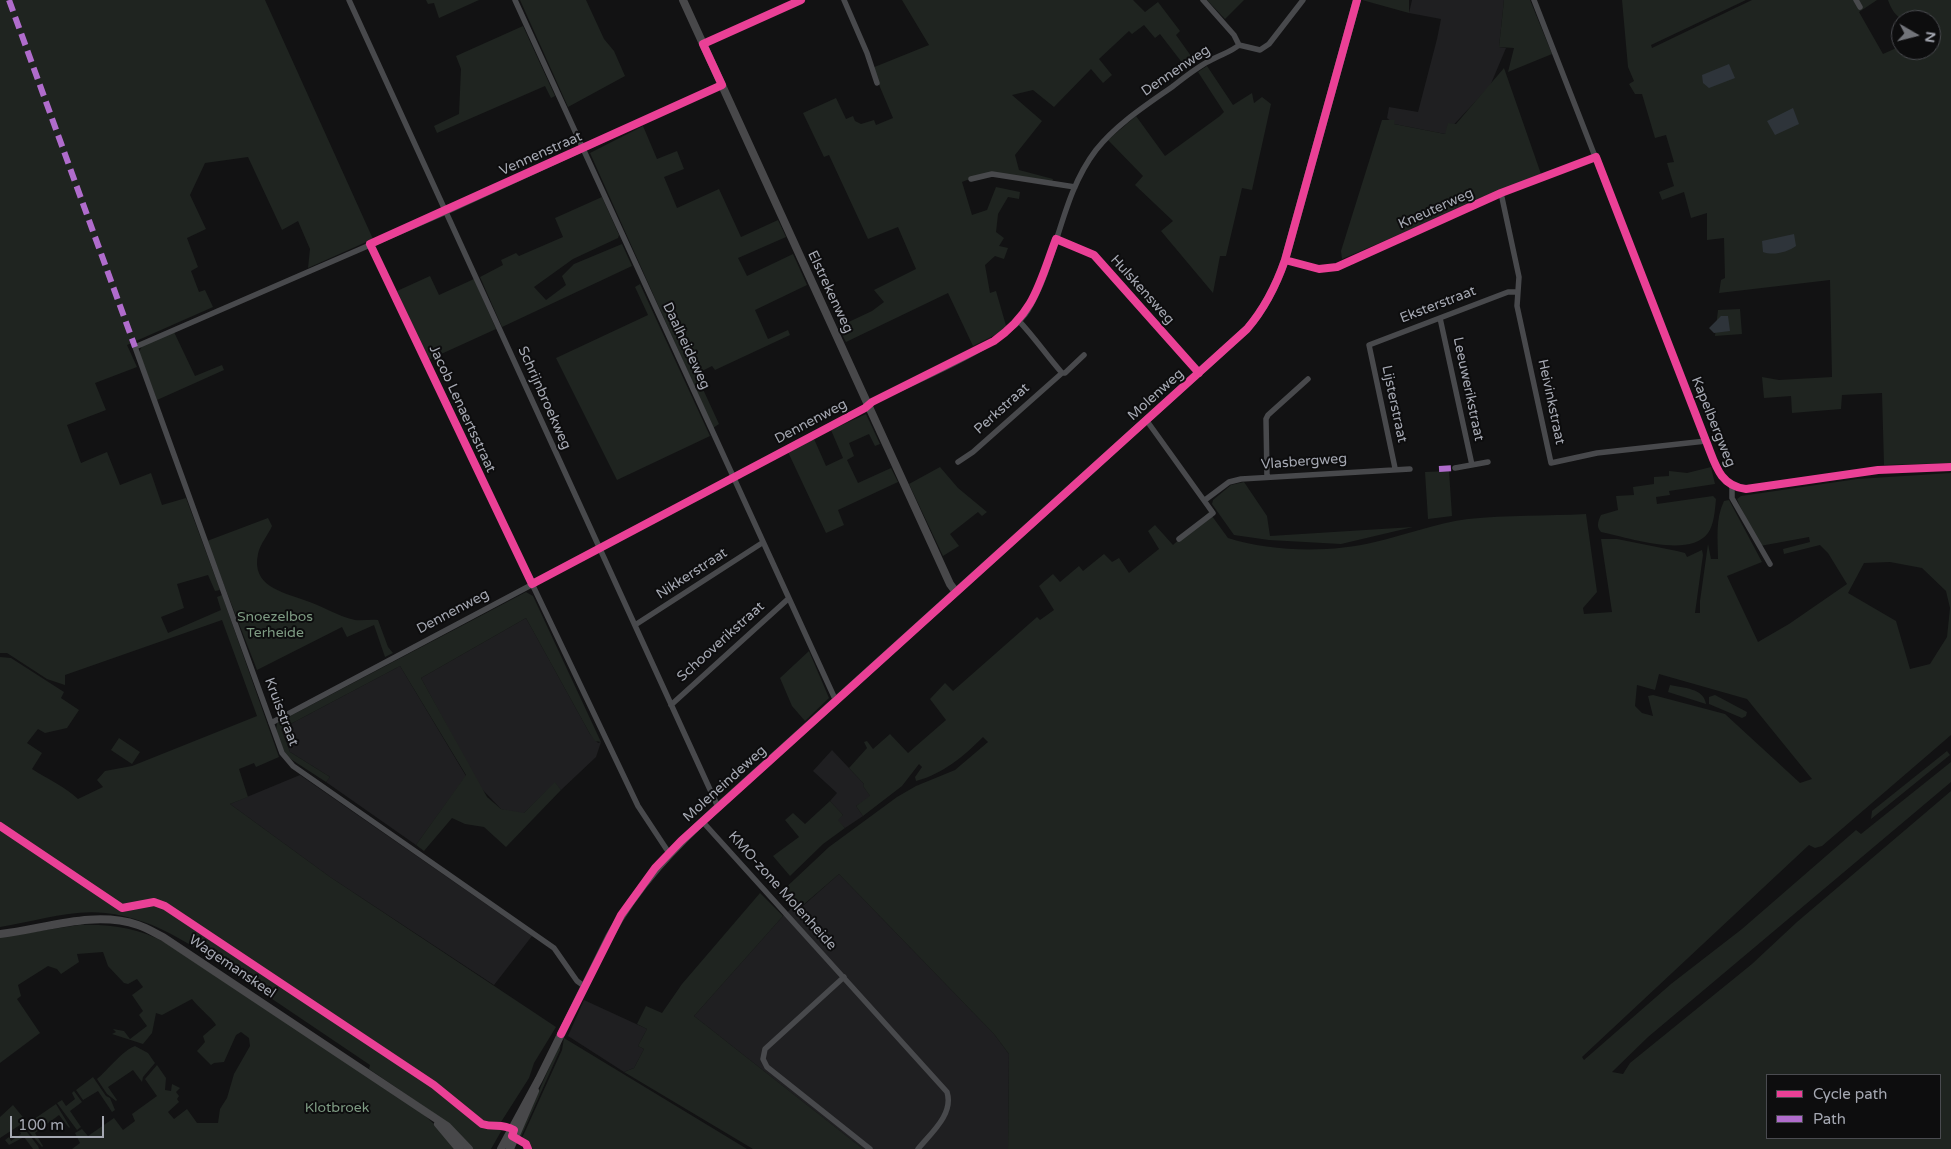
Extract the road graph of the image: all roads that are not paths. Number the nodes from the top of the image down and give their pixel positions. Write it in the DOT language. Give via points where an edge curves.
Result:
graph roads {
  1 [pos="349,0"];
  2 [pos="515,0"];
  3 [pos="683,0"];
  4 [pos="801,0"];
  5 [pos="844,0"];
  6 [pos="1203,0"];
  7 [pos="1303,0"];
  8 [pos="1357,0"];
  9 [pos="1534,0"];
  10 [pos="1856,0"];
  11 [pos="1860,6"];
  12 [pos="703,44"];
  13 [pos="1239,45"];
  14 [pos="877,82"];
  15 [pos="722,85"];
  16 [pos="583,149"];
  17 [pos="1596,157"];
  18 [pos="971,179"];
  19 [pos="1075,186"];
  20 [pos="1501,193"];
  21 [pos="446,212"];
  22 [pos="1056,239"];
  23 [pos="370,244"];
  24 [pos="1285,260"];
  25 [pos="1516,292"];
  26 [pos="1440,318"];
  27 [pos="1020,320"];
  28 [pos="1369,345"];
  29 [pos="135,347"];
  30 [pos="1084,355"];
  31 [pos="1062,373"];
  32 [pos="1199,373"];
  33 [pos="1308,379"];
  34 [pos="868,405"];
  35 [pos="1147,421"];
  36 [pos="1706,441"];
  37 [pos="958,462"];
  38 [pos="1488,462"];
  39 [pos="1472,465"];
  40 [pos="1951,467"];
  41 [pos="1396,468"];
  42 [pos="1455,468"];
  43 [pos="1410,469"];
  44 [pos="1267,476"];
  45 [pos="733,478"];
  46 [pos="1732,487"];
  47 [pos="1205,500"];
  48 [pos="1179,539"];
  49 [pos="762,543"];
  50 [pos="599,549"];
  51 [pos="1770,564"];
  52 [pos="532,584"];
  53 [pos="956,592"];
  54 [pos="788,599"];
  55 [pos="635,625"];
  56 [pos="836,701"];
  57 [pos="671,705"];
  58 [pos="271,723"];
  59 [pos="718,807"];
  60 [pos="702,821"];
  61 [pos="669,853"];
  62 [pos="0,934"];
  63 [pos="844,977"];
  64 [pos="584,986"];
  65 [pos="539,1079"];
  66 [pos="427,1112"];
  67 [pos="459,1149"];
  68 [pos="469,1149"];
  69 [pos="501,1149"];
  70 [pos="510,1149"];
  71 [pos="870,1149"];
  72 [pos="918,1149"];
  1 -- 21 [label="street, Schrijnbroekweg"];
  2 -- 16 [label="street, Daalheideweg"];
  3 -- 12 [label="street, Elstrekenweg"];
  4 -- 12 [label="street"];
  5 -- 14 [label="street"];
  6 -- 13 [label="street" via="1234,34"];
  7 -- 13 [label="street" via="1269,44 1260,50"];
  8 -- 24 [label="street, Molenweg"];
  9 -- 17 [label="street, Kapelbergweg"];
  10 -- 11 [label="street"];
  12 -- 15 [label="street, Elstrekenweg"];
  13 -- 19 [label="street, Dennenweg" via="1232,52 1200,67 1117,127 1095,152"];
  15 -- 16 [label="street, Vennenstraat"];
  15 -- 34 [label="street, Elstrekenweg"];
  16 -- 21 [label="street, Vennenstraat"];
  16 -- 45 [label="street, Daalheideweg"];
  17 -- 20 [label="street, Kneuterweg"];
  17 -- 36 [label="street, Kapelbergweg"];
  18 -- 19 [label="street" via="992,174"];
  19 -- 22 [label="street, Dennenweg"];
  20 -- 24 [label="street, Kneuterweg" via="1337,267 1319,269"];
  20 -- 25 [label="street, Heivinkstraat" via="1519,277"];
  21 -- 23 [label="street, Vennenstraat"];
  21 -- 50 [label="street, Schrijnbroekweg"];
  22 -- 27 [label="street, Dennenweg" via="1035,295"];
  22 -- 32 [label="street, Hulskensweg" via="1094,256"];
  23 -- 29 [label="street, Vennenstraat"];
  23 -- 52 [label="street, Jacob Lenaertsstraat"];
  24 -- 32 [label="street, Molenweg" via="1274,289 1258,316"];
  25 -- 26 [label="street, Eksterstraat" via="1508,292"];
  25 -- 36 [label="street, Heivinkstraat" via="1551,463 1597,453"];
  26 -- 28 [label="street, Eksterstraat"];
  26 -- 39 [label="street, Leeuwerikstraat"];
  27 -- 31 [label="street"];
  27 -- 34 [label="street, Dennenweg" via="994,341"];
  28 -- 41 [label="street, Lijsterstraat"];
  29 -- 58 [label="street, Kruisstraat"];
  30 -- 31 [label="street, Perkstraat"];
  31 -- 37 [label="street, Perkstraat"];
  32 -- 35 [label="street, Molenweg"];
  33 -- 44 [label="street" via="1266,419"];
  34 -- 45 [label="street, Dennenweg"];
  34 -- 53 [label="street, Elstrekenweg"];
  35 -- 47 [label="street"];
  35 -- 53 [label="street, Molenweg"];
  36 -- 46 [label="street, Kapelbergweg" via="1720,476"];
  38 -- 39 [label="street"];
  39 -- 42 [label="street"];
  40 -- 46 [label="street, Kapelbergweg" via="1878,470 1746,489"];
  41 -- 43 [label="street, Vlasbergweg"];
  41 -- 44 [label="street, Vlasbergweg"];
  44 -- 47 [label="street, Vlasbergweg" via="1230,482"];
  45 -- 49 [label="street, Daalheideweg"];
  45 -- 50 [label="street, Dennenweg"];
  46 -- 51 [label="street" via="1732,498"];
  47 -- 48 [label="street" via="1214,512"];
  49 -- 54 [label="street, Daalheideweg"];
  49 -- 55 [label="street, Nikkerstraat"];
  50 -- 52 [label="street, Dennenweg"];
  50 -- 55 [label="street, Schrijnbroekweg"];
  52 -- 58 [label="street, Dennenweg"];
  52 -- 61 [label="street, Jacob Lenaertsstraat" via="638,806"];
  53 -- 56 [label="street, Moleneindeweg"];
  54 -- 56 [label="street, Daalheideweg"];
  54 -- 57 [label="street, Schooverikstraat"];
  55 -- 57 [label="street, Schrijnbroekweg"];
  56 -- 59 [label="street, Moleneindeweg"];
  57 -- 59 [label="street, Schrijnbroekweg"];
  58 -- 64 [label="street, Kruisstraat" via="282,753 294,766 554,948"];
  59 -- 60 [label="street, Moleneindeweg"];
  60 -- 61 [label="street, Moleneindeweg"];
  60 -- 63 [label="street, KMO-zone Molenheide"];
  61 -- 64 [label="street, Moleneindeweg" via="621,915"];
  62 -- 66 [label="street, Wagemanskeel" via="84,920 138,925 192,954"];
  63 -- 71 [label="street" via="765,1049 763,1059 766,1067"];
  63 -- 72 [label="street, KMO-zone Molenheide" via="948,1092 946,1114"];
  64 -- 65 [label="street, Moleneindeweg"];
  65 -- 69 [label="street"];
  65 -- 70 [label="street"];
  66 -- 67 [label="street, Wagemanskeel"];
  66 -- 68 [label="street, Wagemanskeel" via="447,1126"];
}
